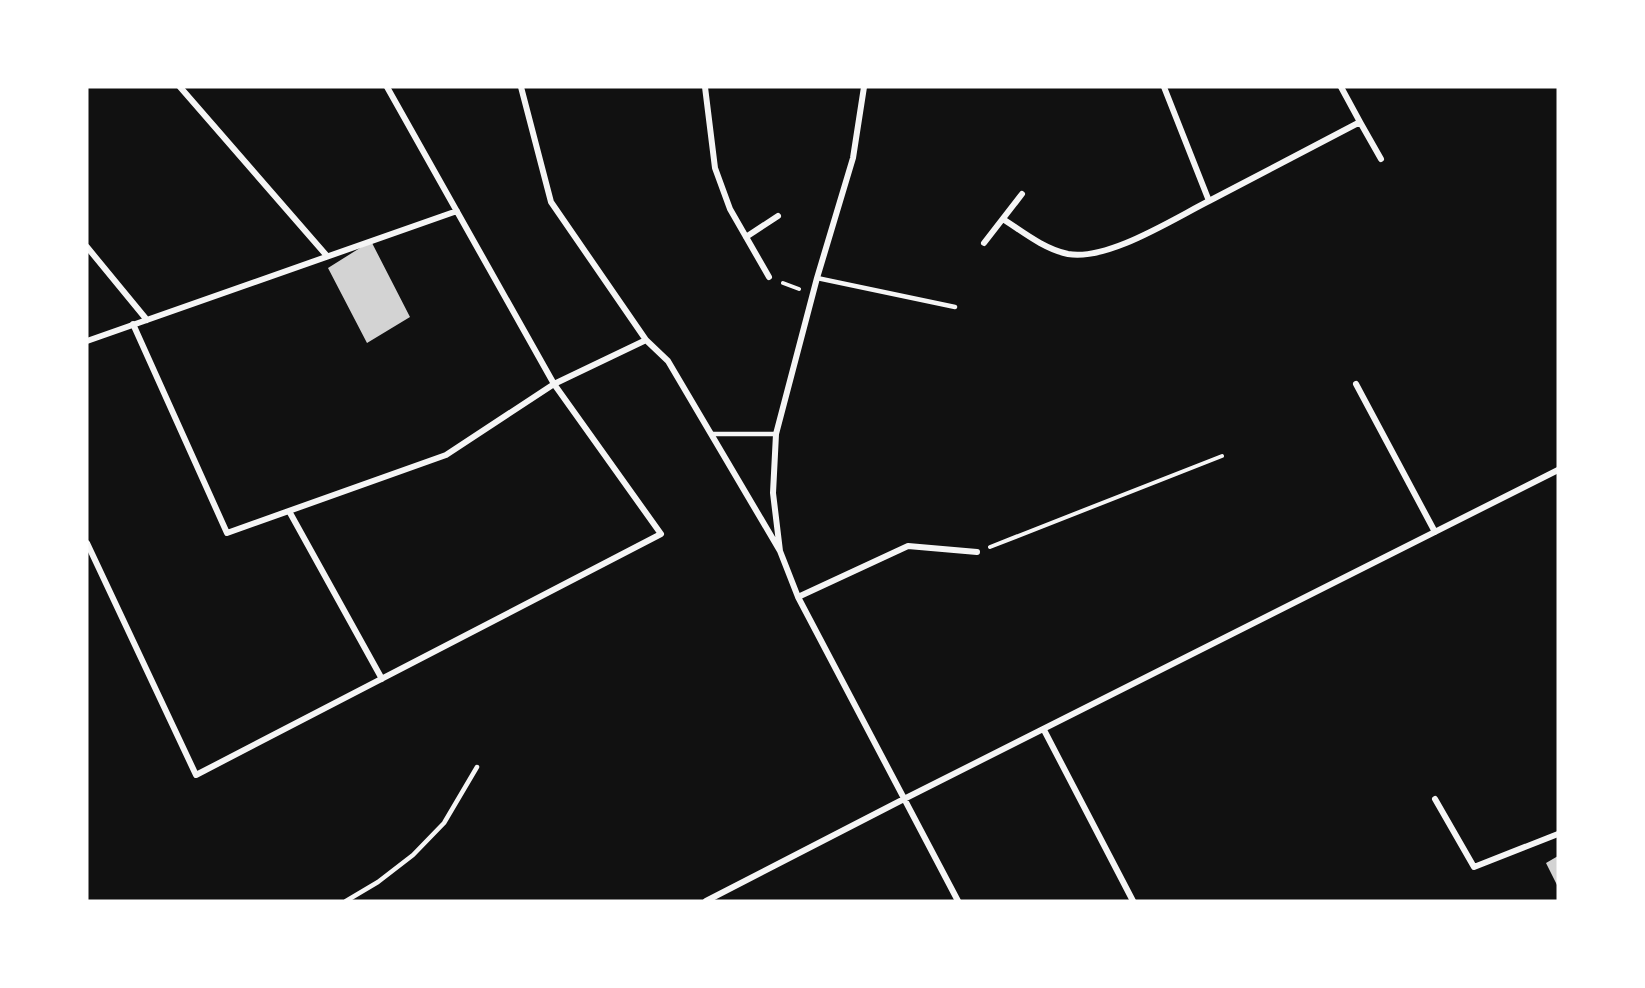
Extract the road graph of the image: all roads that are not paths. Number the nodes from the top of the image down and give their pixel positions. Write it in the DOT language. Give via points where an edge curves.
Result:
graph roads {
  1 [pos="180,87"];
  2 [pos="387,87"];
  3 [pos="521,87"];
  4 [pos="705,87"];
  5 [pos="864,87"];
  6 [pos="1164,87"];
  7 [pos="1341,87"];
  8 [pos="1360,122"];
  9 [pos="1381,159"];
  10 [pos="1022,194"];
  11 [pos="1209,201"];
  12 [pos="457,211"];
  13 [pos="778,216"];
  14 [pos="1004,219"];
  15 [pos="746,237"];
  16 [pos="984,243"];
  17 [pos="87,247"];
  18 [pos="327,256"];
  19 [pos="769,277"];
  20 [pos="817,278"];
  21 [pos="955,307"];
  22 [pos="147,320"];
  23 [pos="133,324"];
  24 [pos="646,340"];
  25 [pos="87,341"];
  26 [pos="554,384"];
  27 [pos="1356,384"];
  28 [pos="711,434"];
  29 [pos="776,434"];
  30 [pos="1558,470"];
  31 [pos="289,511"];
  32 [pos="1435,532"];
  33 [pos="87,543"];
  34 [pos="780,551"];
  35 [pos="977,552"];
  36 [pos="798,597"];
  37 [pos="382,679"];
  38 [pos="1044,730"];
  39 [pos="477,767"];
  40 [pos="904,799"];
  41 [pos="1435,799"];
  42 [pos="1558,834"];
  43 [pos="346,901"];
  44 [pos="706,901"];
  45 [pos="958,901"];
  46 [pos="1133,901"];
  1 -- 18 [label="street"];
  2 -- 12 [label="street"];
  3 -- 24 [label="street" via="551,202"];
  4 -- 15 [label="street" via="715,168 730,209"];
  5 -- 20 [label="street" via="853,158"];
  6 -- 11 [label="street"];
  7 -- 8 [label="street"];
  8 -- 9 [label="street"];
  8 -- 11 [label="street"];
  10 -- 14 [label="street"];
  11 -- 14 [label="street" via="1129,242 1086,255 1068,254 1042,244"];
  12 -- 18 [label="street"];
  12 -- 26 [label="street"];
  13 -- 15 [label="street"];
  14 -- 16 [label="street"];
  15 -- 19 [label="street"];
  17 -- 22 [label="street"];
  18 -- 22 [label="street"];
  20 -- 21 [label="lane"];
  20 -- 29 [label="street"];
  22 -- 23 [label="street"];
  23 -- 25 [label="street"];
  23 -- 31 [label="street" via="227,533"];
  24 -- 26 [label="street"];
  24 -- 28 [label="street" via="668,361"];
  26 -- 31 [label="street" via="446,455"];
  26 -- 37 [label="street" via="661,534"];
  27 -- 32 [label="street"];
  28 -- 29 [label="lane"];
  28 -- 34 [label="street"];
  29 -- 34 [label="street" via="773,493"];
  30 -- 32 [label="street"];
  31 -- 37 [label="street"];
  32 -- 38 [label="street"];
  33 -- 37 [label="street" via="196,775"];
  34 -- 36 [label="street"];
  35 -- 36 [label="street" via="908,546"];
  36 -- 40 [label="street"];
  38 -- 40 [label="street"];
  38 -- 46 [label="street"];
  39 -- 43 [label="lane" via="444,823 413,855"];
  40 -- 44 [label="street"];
  40 -- 45 [label="street"];
  41 -- 42 [label="street" via="1474,867"];
}
